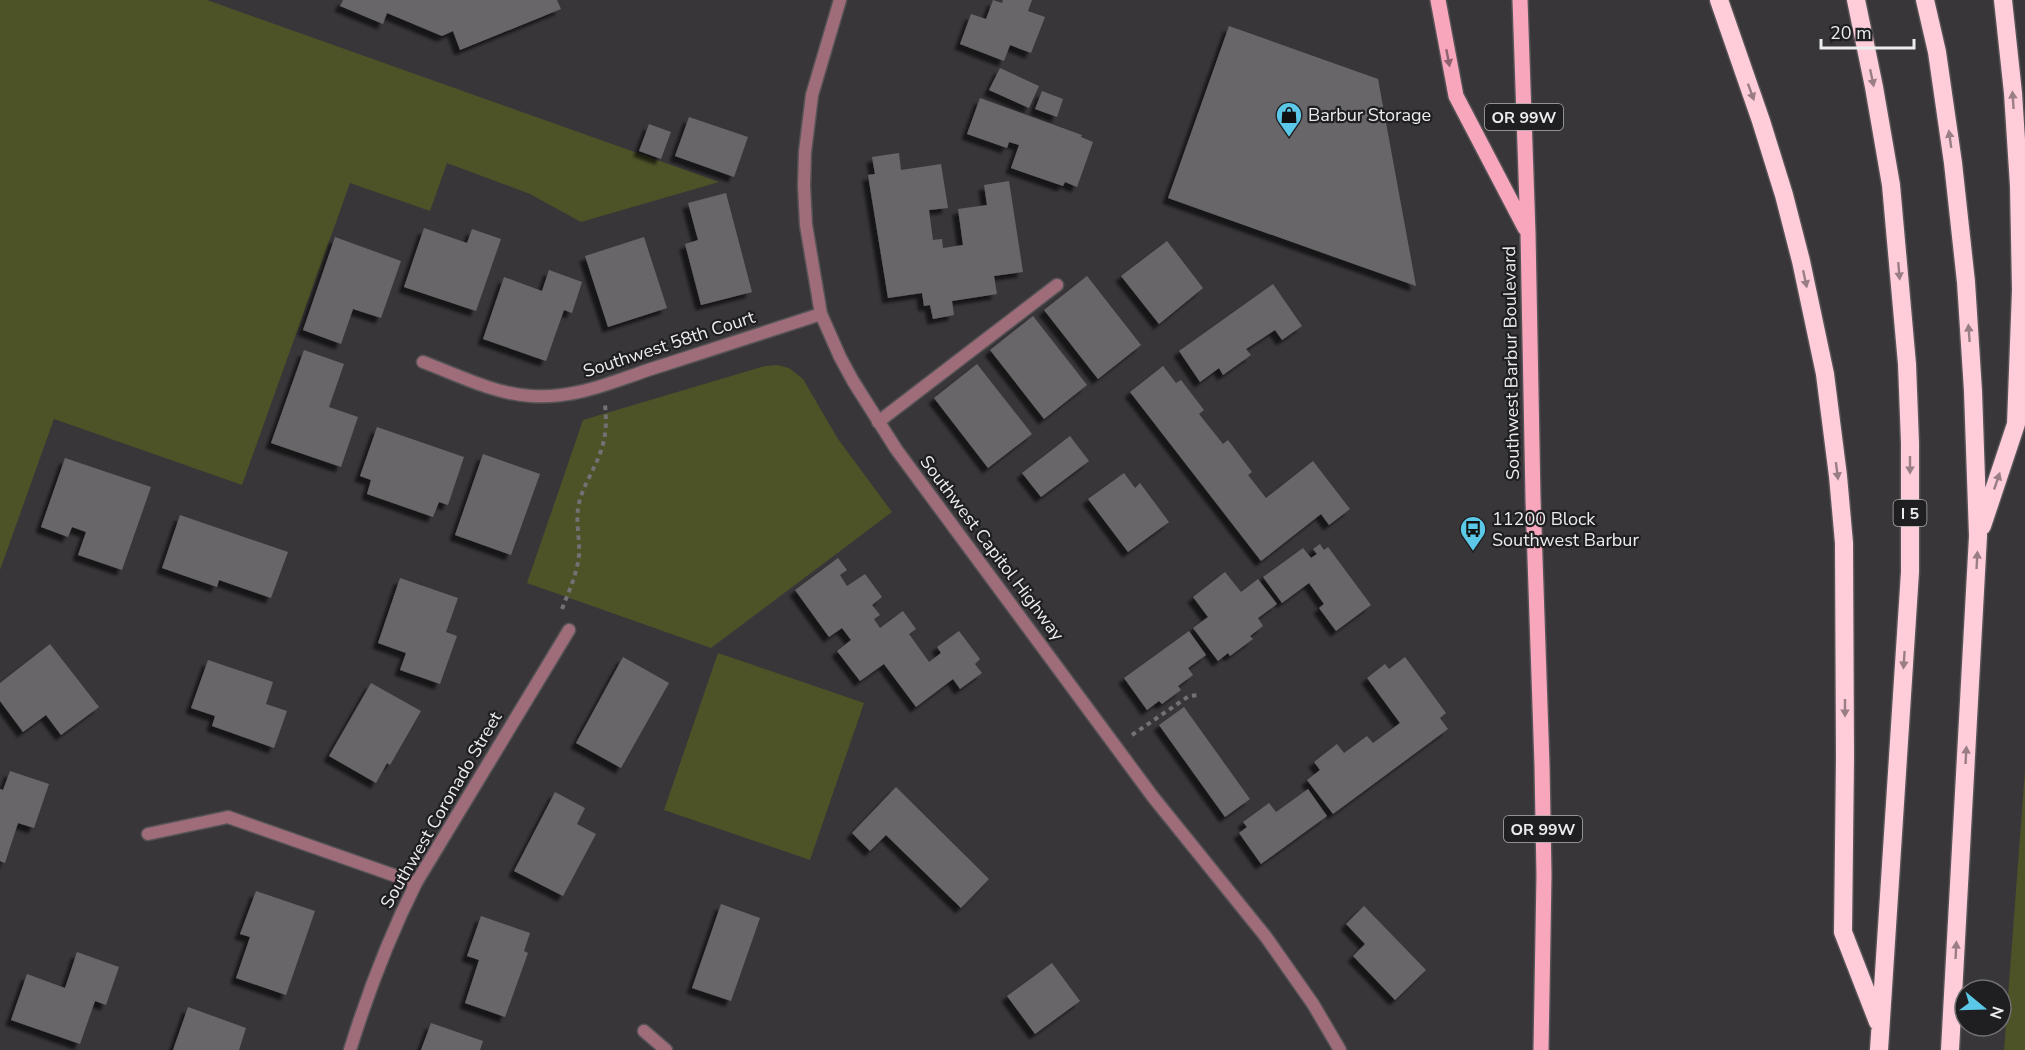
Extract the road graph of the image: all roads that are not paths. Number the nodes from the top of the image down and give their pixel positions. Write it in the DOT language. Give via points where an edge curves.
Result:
graph roads {
  1 [pos="840,0"];
  2 [pos="1438,0"];
  3 [pos="1520,0"];
  4 [pos="1708,0"];
  5 [pos="1719,0"];
  6 [pos="1856,0"];
  7 [pos="1925,0"];
  8 [pos="2003,0"];
  9 [pos="1731,37"];
  10 [pos="1528,234"];
  11 [pos="1057,285"];
  12 [pos="821,314"];
  13 [pos="423,362"];
  14 [pos="878,422"];
  15 [pos="1978,536"];
  16 [pos="569,630"];
  17 [pos="148,834"];
  18 [pos="416,883"];
  19 [pos="1881,1028"];
  20 [pos="644,1031"];
  21 [pos="350,1050"];
  22 [pos="666,1050"];
  23 [pos="1340,1050"];
  24 [pos="1541,1050"];
  25 [pos="1879,1050"];
  26 [pos="1950,1050"];
  1 -- 12 [label="street, Southwest Capitol Highway" via="812,95 805,152 806,225"];
  2 -- 10 [label="main road, one-way" via="1456,96"];
  3 -- 10 [label="main road, Southwest Barbur Boulevard / OR 99W"];
  4 -- 9 [label="highway"];
  5 -- 9 [label="highway"];
  6 -- 19 [label="highway, I 5, one-way" via="1891,185 1910,443 1910,572"];
  15 -- 7 [label="highway, one-way" via="1966,282 1937,52"];
  15 -- 8 [label="highway, one-way" via="2016,424 2021,290 2019,186"];
  9 -- 19 [label="highway, one-way" via="1784,195 1825,374 1845,563 1843,932"];
  10 -- 24 [label="main road, Southwest Barbur Boulevard / OR 99W" via="1544,875"];
  11 -- 14 [label="street"];
  12 -- 13 [label="street, Southwest 58th Court" via="604,387 566,395 510,393"];
  12 -- 14 [label="street, Southwest Capitol Highway"];
  14 -- 23 [label="street, Southwest Capitol Highway" via="1154,797 1266,937"];
  26 -- 15 [label="highway, one-way"];
  16 -- 18 [label="street, Southwest Coronado Street"];
  17 -- 18 [label="street" via="228,817"];
  18 -- 21 [label="street, Southwest Coronado Street" via="369,991"];
  19 -- 25 [label="highway, I 5"];
  20 -- 22 [label="street"];
}
